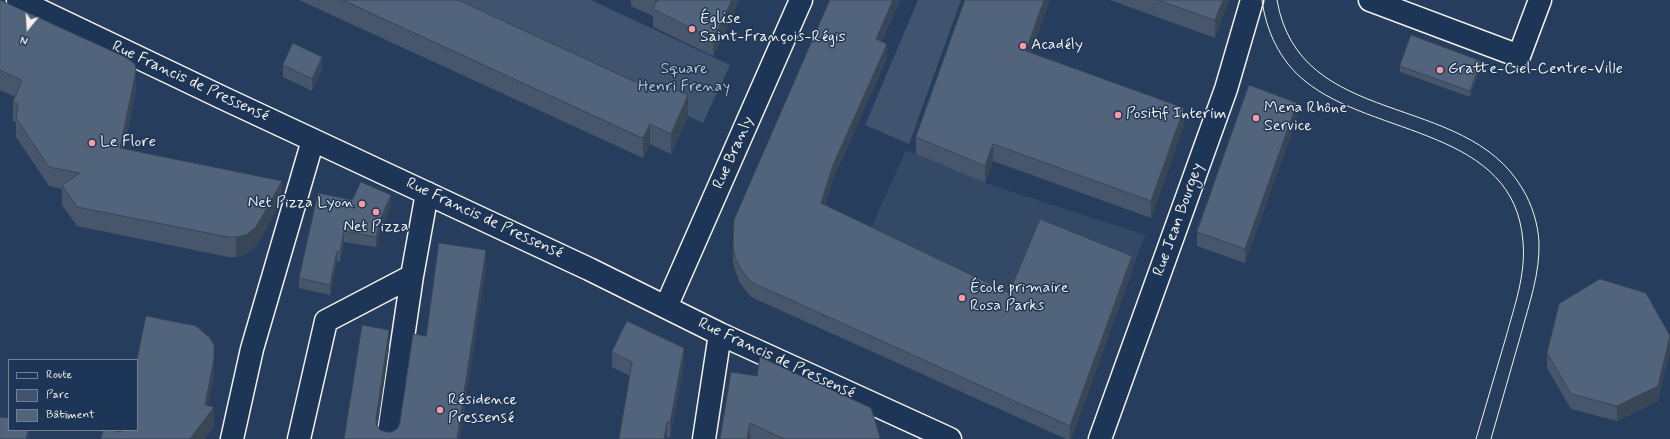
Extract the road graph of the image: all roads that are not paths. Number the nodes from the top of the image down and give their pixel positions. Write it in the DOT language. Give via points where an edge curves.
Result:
graph roads {
  1 [pos="18,0"];
  2 [pos="801,0"];
  3 [pos="1252,0"];
  4 [pos="1370,0"];
  5 [pos="1540,0"];
  6 [pos="313,140"];
  7 [pos="427,193"];
  8 [pos="412,276"];
  9 [pos="666,307"];
  10 [pos="720,334"];
  11 [pos="912,431"];
  12 [pos="232,439"];
  13 [pos="299,439"];
  14 [pos="388,439"];
  15 [pos="704,439"];
  16 [pos="950,439"];
  17 [pos="1100,439"];
  1 -- 6 [label="street, Rue Francis de Pressensé"];
  2 -- 9 [label="street, Rue Branly"];
  3 -- 17 [label="street, Rue Jean Bourgey" via="1226,89"];
  4 -- 5 [label="street" via="1519,56"];
  6 -- 7 [label="street, Rue Francis de Pressensé"];
  6 -- 12 [label="street" via="252,349"];
  7 -- 8 [label="street"];
  7 -- 9 [label="street, Rue Francis de Pressensé"];
  8 -- 13 [label="street" via="326,321"];
  8 -- 14 [label="street"];
  9 -- 10 [label="street, Rue Francis de Pressensé"];
  10 -- 11 [label="street, Rue Francis de Pressensé"];
  10 -- 15 [label="street"];
  11 -- 16 [label="street, Rue Francis de Pressensé"];
}
